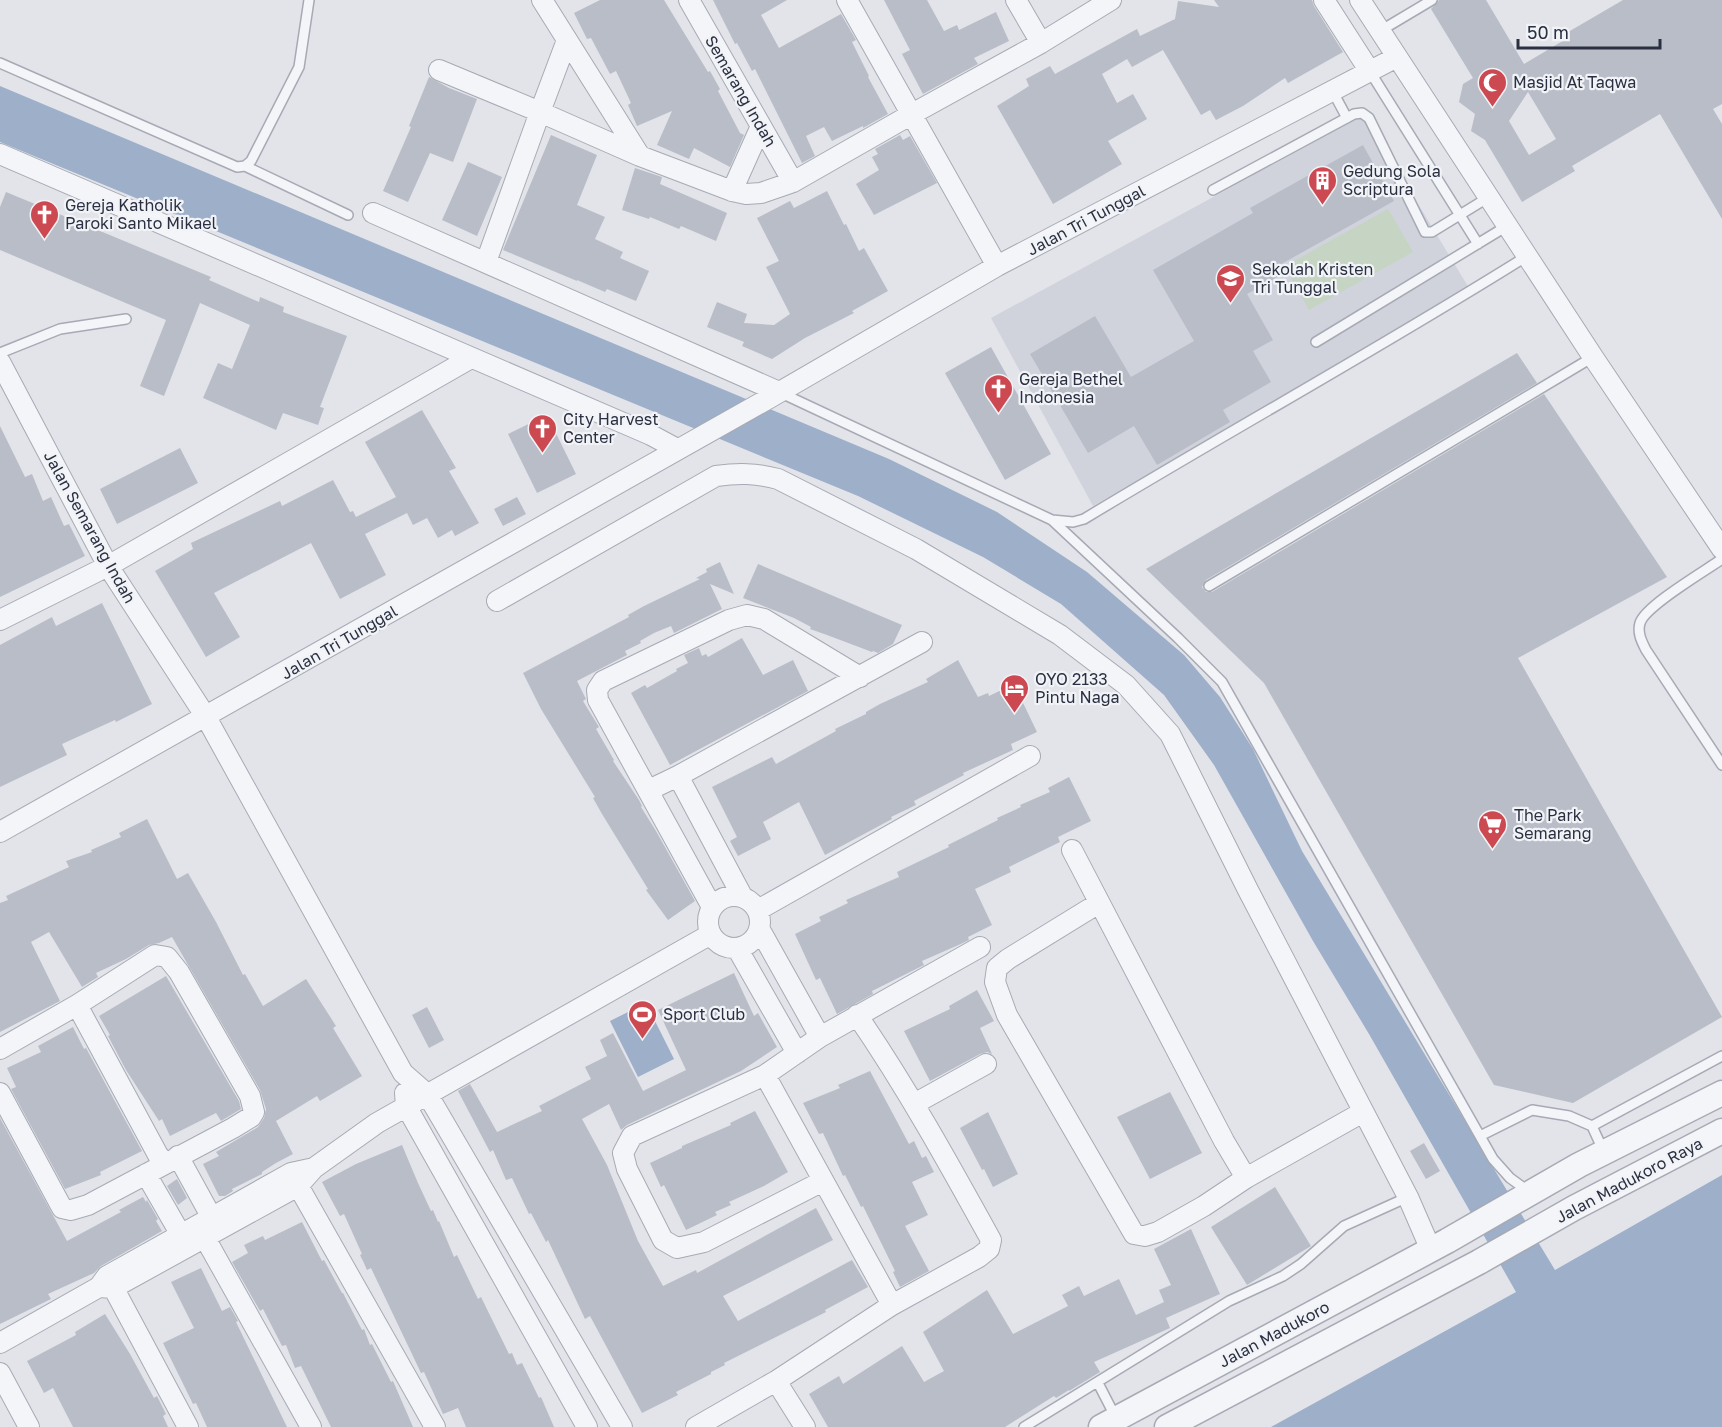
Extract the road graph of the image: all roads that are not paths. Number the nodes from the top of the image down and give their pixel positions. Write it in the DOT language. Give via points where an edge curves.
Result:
graph roads {
  1 [pos="309,0"];
  2 [pos="542,0"];
  3 [pos="689,0"];
  4 [pos="847,0"];
  5 [pos="1016,0"];
  6 [pos="1111,0"];
  7 [pos="1324,0"];
  8 [pos="1360,0"];
  9 [pos="1432,0"];
  10 [pos="1380,31"];
  11 [pos="567,40"];
  12 [pos="1041,43"];
  13 [pos="1397,57"];
  14 [pos="0,63"];
  15 [pos="439,70"];
  16 [pos="1369,70"];
  17 [pos="1332,90"];
  18 [pos="540,112"];
  19 [pos="912,114"];
  20 [pos="1347,118"];
  21 [pos="761,126"];
  22 [pos="0,154"];
  23 [pos="640,156"];
  24 [pos="245,166"];
  25 [pos="794,182"];
  26 [pos="1213,190"];
  27 [pos="732,191"];
  28 [pos="1489,197"];
  29 [pos="373,213"];
  30 [pos="1460,214"];
  31 [pos="348,215"];
  32 [pos="1507,226"];
  33 [pos="1478,244"];
  34 [pos="1527,256"];
  35 [pos="486,262"];
  36 [pos="997,266"];
  37 [pos="126,319"];
  38 [pos="1316,342"];
  39 [pos="0,353"];
  40 [pos="1593,357"];
  41 [pos="471,358"];
  42 [pos="0,362"];
  43 [pos="773,396"];
  44 [pos="677,449"];
  45 [pos="1052,520"];
  46 [pos="1722,549"];
  47 [pos="1722,559"];
  48 [pos="108,566"];
  49 [pos="1209,586"];
  50 [pos="496,602"];
  51 [pos="0,620"];
  52 [pos="922,642"];
  53 [pos="860,676"];
  54 [pos="207,717"];
  55 [pos="1030,756"];
  56 [pos="1722,765"];
  57 [pos="678,776"];
  58 [pos="649,790"];
  59 [pos="0,832"];
  60 [pos="1072,850"];
  61 [pos="742,896"];
  62 [pos="1099,903"];
  63 [pos="712,907"];
  64 [pos="758,910"];
  65 [pos="760,930"];
  66 [pos="711,934"];
  67 [pos="980,947"];
  68 [pos="737,948"];
  69 [pos="77,1005"];
  70 [pos="857,1015"];
  71 [pos="820,1037"];
  72 [pos="0,1048"];
  73 [pos="796,1053"];
  74 [pos="1722,1056"];
  75 [pos="986,1064"];
  76 [pos="403,1073"];
  77 [pos="765,1074"];
  78 [pos="0,1093"];
  79 [pos="1722,1093"];
  80 [pos="426,1094"];
  81 [pos="914,1104"];
  82 [pos="406,1106"];
  83 [pos="1364,1112"];
  84 [pos="1592,1126"];
  85 [pos="1722,1131"];
  86 [pos="1480,1136"];
  87 [pos="1604,1153"];
  88 [pos="171,1159"];
  89 [pos="146,1174"];
  90 [pos="1246,1178"];
  91 [pos="295,1179"];
  92 [pos="824,1180"];
  93 [pos="1524,1195"];
  94 [pos="1408,1197"];
  95 [pos="212,1218"];
  96 [pos="181,1235"];
  97 [pos="205,1238"];
  98 [pos="1446,1242"];
  99 [pos="1471,1267"];
  100 [pos="106,1283"];
  101 [pos="543,1292"];
  102 [pos="892,1305"];
  103 [pos="518,1306"];
  104 [pos="0,1342"];
  105 [pos="0,1373"];
  106 [pos="776,1381"];
  107 [pos="1098,1383"];
  108 [pos="1109,1423"];
  109 [pos="29,1427"];
  110 [pos="189,1427"];
  111 [pos="311,1427"];
  112 [pos="435,1427"];
  113 [pos="587,1427"];
  114 [pos="622,1427"];
  115 [pos="696,1427"];
  116 [pos="805,1427"];
  117 [pos="1024,1427"];
  118 [pos="1167,1427"];
  1 -- 24 [label="lane" via="299,67"];
  2 -- 11 [label="street"];
  3 -- 21 [label="street, Semarang Indah"];
  4 -- 19 [label="street"];
  5 -- 12 [label="street"];
  6 -- 12 [label="street"];
  7 -- 16 [label="street"];
  8 -- 10 [label="street"];
  9 -- 10 [label="lane"];
  10 -- 13 [label="street"];
  11 -- 18 [label="street"];
  11 -- 23 [label="street"];
  12 -- 19 [label="street"];
  13 -- 16 [label="street, Jalan Tri Tunggal"];
  13 -- 28 [label="street"];
  14 -- 24 [label="lane" via="237,167"];
  15 -- 18 [label="street"];
  16 -- 17 [label="street, Jalan Tri Tunggal"];
  16 -- 30 [label="lane"];
  17 -- 20 [label="lane"];
  17 -- 36 [label="street, Jalan Tri Tunggal"];
  18 -- 23 [label="street"];
  18 -- 35 [label="street"];
  19 -- 25 [label="street"];
  19 -- 36 [label="street"];
  20 -- 26 [label="lane"];
  20 -- 30 [label="lane" via="1362,113 1369,118 1425,232 1432,232"];
  21 -- 25 [label="street, Semarang Indah"];
  21 -- 27 [label="street"];
  22 -- 41 [label="street"];
  23 -- 27 [label="street"];
  24 -- 31 [label="lane"];
  25 -- 27 [label="street" via="752,195"];
  28 -- 30 [label="lane"];
  28 -- 32 [label="street"];
  29 -- 35 [label="street"];
  30 -- 33 [label="lane"];
  32 -- 33 [label="lane"];
  32 -- 34 [label="street"];
  33 -- 38 [label="lane"];
  34 -- 40 [label="street"];
  34 -- 45 [label="lane" via="1431,317 1084,519"];
  35 -- 43 [label="street"];
  36 -- 43 [label="street, Jalan Tri Tunggal"];
  37 -- 39 [label="lane" via="60,329"];
  40 -- 46 [label="street"];
  40 -- 49 [label="lane"];
  41 -- 44 [label="street"];
  41 -- 48 [label="street"];
  42 -- 48 [label="street, Jalan Semarang Indah"];
  43 -- 44 [label="street, Jalan Tri Tunggal"];
  43 -- 45 [label="lane"];
  44 -- 54 [label="street, Jalan Tri Tunggal"];
  45 -- 86 [label="lane" via="1222,682"];
  47 -- 56 [label="lane" via="1647,611 1639,633 1646,650"];
  48 -- 51 [label="street"];
  48 -- 54 [label="street, Jalan Semarang Indah"];
  50 -- 83 [label="street" via="697,486 716,476 737,473 778,479 916,549 1060,635 1126,685 1170,734"];
  52 -- 53 [label="street"];
  53 -- 57 [label="street"];
  53 -- 58 [label="street" via="764,619 747,615 603,681 597,690 598,700"];
  54 -- 59 [label="street, Jalan Tri Tunggal"];
  54 -- 76 [label="street, Jalan Semarang Indah"];
  55 -- 64 [label="street"];
  57 -- 58 [label="street"];
  57 -- 61 [label="street"];
  58 -- 63 [label="street"];
  60 -- 62 [label="street"];
  61 -- 63 [label="street" via="722,898"];
  61 -- 64 [label="street"];
  62 -- 90 [label="street"];
  62 -- 90 [label="street" via="997,968 995,982 1007,1015 1134,1234 1158,1232"];
  63 -- 66 [label="street" via="708,924"];
  64 -- 65 [label="street"];
  65 -- 68 [label="street" via="755,939"];
  65 -- 71 [label="street"];
  66 -- 68 [label="street" via="726,947"];
  66 -- 80 [label="street"];
  67 -- 70 [label="street"];
  68 -- 73 [label="street"];
  69 -- 72 [label="street"];
  69 -- 88 [label="street" via="158,1155"];
  69 -- 88 [label="street" via="155,955 166,957 179,972 250,1096 254,1112 233,1128"];
  70 -- 71 [label="street"];
  70 -- 81 [label="street"];
  71 -- 73 [label="street"];
  73 -- 77 [label="street"];
  74 -- 84 [label="lane"];
  75 -- 81 [label="street"];
  76 -- 80 [label="street"];
  76 -- 82 [label="street"];
  77 -- 92 [label="street"];
  77 -- 92 [label="street" via="632,1136 623,1153 627,1169 663,1240 676,1248 704,1242"];
  78 -- 89 [label="street" via="62,1208 71,1210 88,1205"];
  79 -- 87 [label="street"];
  80 -- 82 [label="street"];
  80 -- 101 [label="street"];
  81 -- 102 [label="street" via="992,1240 989,1249 979,1257"];
  82 -- 91 [label="street"];
  82 -- 103 [label="street"];
  83 -- 90 [label="street"];
  83 -- 94 [label="street"];
  84 -- 86 [label="lane" via="1569,1116 1532,1110"];
  84 -- 87 [label="lane"];
  85 -- 99 [label="street, Jalan Madukoro Raya"];
  86 -- 93 [label="lane"];
  87 -- 93 [label="street"];
  88 -- 89 [label="street"];
  88 -- 95 [label="street"];
  89 -- 96 [label="street"];
  91 -- 95 [label="street"];
  91 -- 97 [label="street"];
  91 -- 112 [label="street"];
  92 -- 102 [label="street"];
  93 -- 98 [label="street, Jalan Madukoro"];
  94 -- 98 [label="street"];
  94 -- 107 [label="lane" via="1344,1226 1275,1281 1230,1300"];
  95 -- 96 [label="street"];
  96 -- 100 [label="street"];
  97 -- 100 [label="street"];
  97 -- 111 [label="street"];
  98 -- 108 [label="street, Jalan Madukoro"];
  99 -- 118 [label="street, Jalan Madukoro"];
  100 -- 104 [label="street"];
  100 -- 110 [label="street"];
  101 -- 103 [label="street"];
  101 -- 114 [label="street"];
  102 -- 106 [label="street"];
  103 -- 113 [label="street"];
  105 -- 109 [label="street"];
  106 -- 115 [label="street"];
  106 -- 116 [label="street"];
  107 -- 108 [label="lane"];
  107 -- 117 [label="lane"];
}
